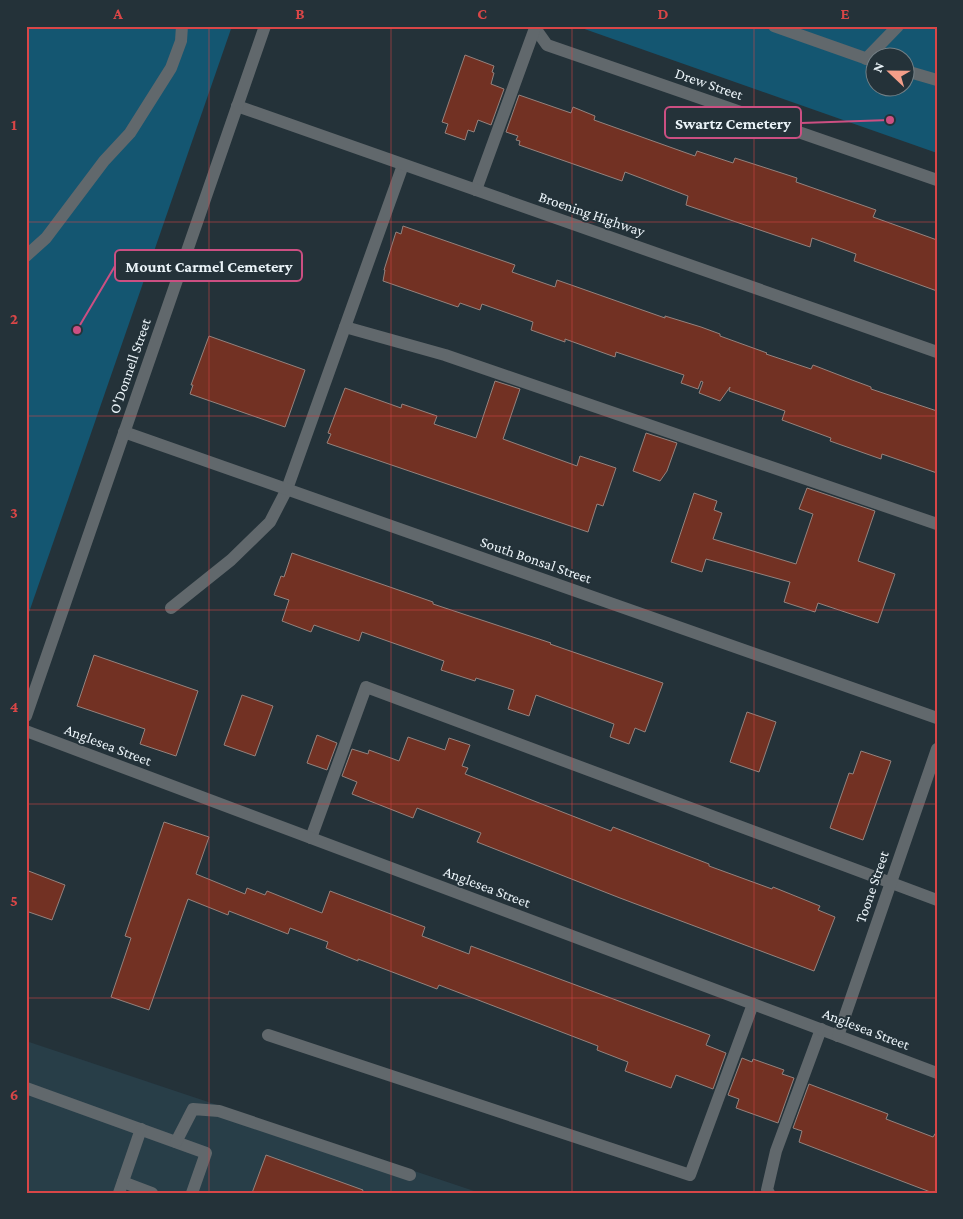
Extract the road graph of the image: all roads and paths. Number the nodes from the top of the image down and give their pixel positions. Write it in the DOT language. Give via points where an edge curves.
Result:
graph roads {
  1 [pos="182,26"];
  2 [pos="265,26"];
  3 [pos="774,26"];
  4 [pos="898,26"];
  5 [pos="533,27"];
  6 [pos="881,48"];
  7 [pos="866,58"];
  8 [pos="916,74"];
  9 [pos="937,80"];
  10 [pos="237,106"];
  11 [pos="403,165"];
  12 [pos="937,180"];
  13 [pos="476,190"];
  14 [pos="26,256"];
  15 [pos="345,327"];
  16 [pos="937,352"];
  17 [pos="124,432"];
  18 [pos="287,490"];
  19 [pos="937,524"];
  20 [pos="171,608"];
  21 [pos="26,716"];
  22 [pos="937,718"];
  23 [pos="26,731"];
  24 [pos="937,749"];
  25 [pos="311,838"];
  26 [pos="891,882"];
  27 [pos="937,900"];
  28 [pos="753,1004"];
  29 [pos="821,1029"];
  30 [pos="268,1035"];
  31 [pos="838,1036"];
  32 [pos="937,1073"];
  33 [pos="26,1088"];
  34 [pos="142,1130"];
  35 [pos="176,1142"];
  36 [pos="410,1175"];
  37 [pos="121,1188"];
  38 [pos="152,1193"];
  39 [pos="192,1193"];
  40 [pos="769,1193"];
  1 -- 14 [label="street" via="181,41 171,68 130,133 104,161 46,238"];
  2 -- 10 [label="street, O'Donnell Street"];
  3 -- 7 [label="street"];
  4 -- 6 [label="street"];
  5 -- 12 [label="street, Drew Street" via="547,45"];
  5 -- 13 [label="street"];
  8 -- 9 [label="street"];
  10 -- 11 [label="street, Broening Highway"];
  10 -- 17 [label="street, O'Donnell Street"];
  11 -- 13 [label="street, Broening Highway"];
  11 -- 15 [label="street"];
  13 -- 16 [label="street, Broening Highway"];
  15 -- 18 [label="street"];
  15 -- 19 [label="street" via="445,355"];
  17 -- 18 [label="street, South Bonsal Street"];
  17 -- 21 [label="street, O'Donnell Street"];
  18 -- 20 [label="street" via="270,522 232,560"];
  18 -- 22 [label="street, South Bonsal Street"];
  23 -- 25 [label="street, Anglesea Street"];
  24 -- 26 [label="street, Toone Street"];
  25 -- 26 [label="street" via="366,687"];
  25 -- 28 [label="street, Anglesea Street"];
  26 -- 27 [label="street"];
  26 -- 31 [label="street, Toone Street"];
  28 -- 29 [label="street, Anglesea Street"];
  28 -- 30 [label="street" via="690,1175"];
  29 -- 31 [label="street, Anglesea Street"];
  29 -- 40 [label="street" via="776,1150"];
  31 -- 32 [label="street, Anglesea Street"];
  33 -- 34 [label="street"];
  34 -- 35 [label="street"];
  34 -- 37 [label="street"];
  35 -- 36 [label="street" via="193,1109 219,1111"];
  35 -- 39 [label="street" via="206,1153"];
  37 -- 38 [label="street"];
}
